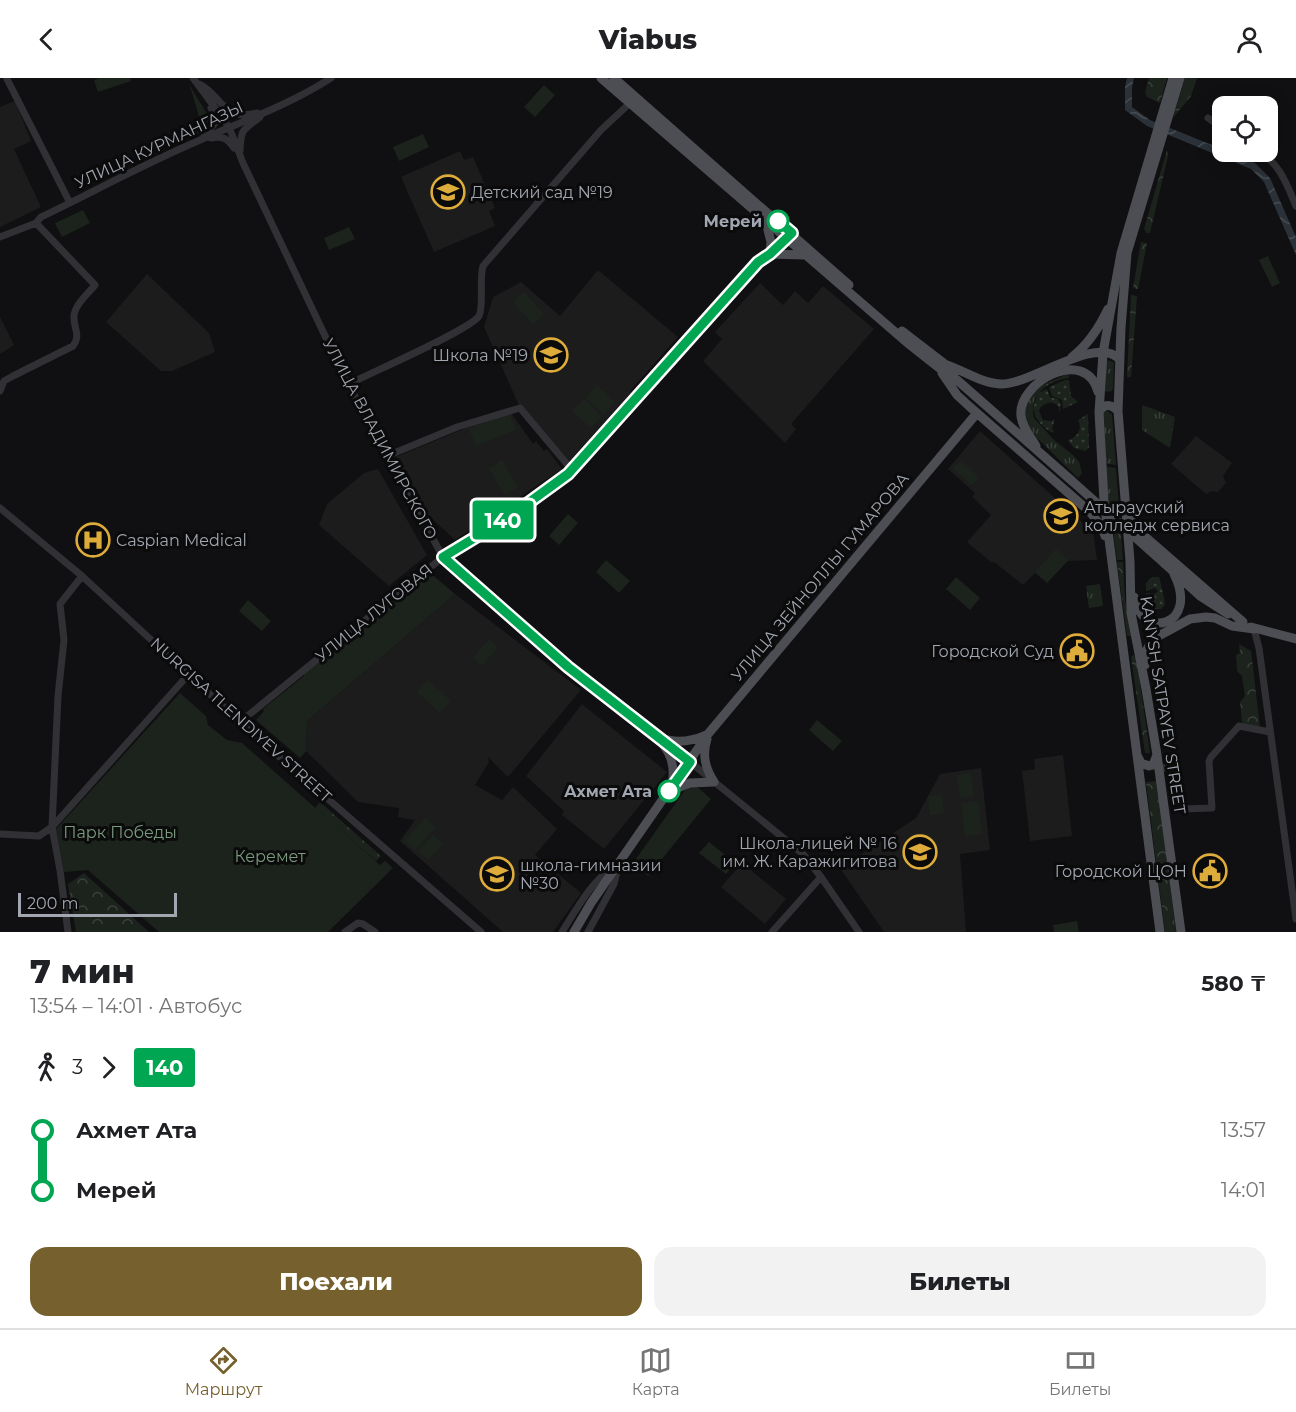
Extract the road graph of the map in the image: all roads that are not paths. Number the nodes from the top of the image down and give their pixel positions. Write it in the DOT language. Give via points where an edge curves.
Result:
graph roads {
  1 [pos="8,78"];
  2 [pos="331,78"];
  3 [pos="601,78"];
  4 [pos="614,78"];
  5 [pos="1173,78"];
  6 [pos="1180,78"];
  7 [pos="195,80"];
  8 [pos="0,82"];
  9 [pos="629,104"];
  10 [pos="264,114"];
  11 [pos="1166,116"];
  12 [pos="1208,118"];
  13 [pos="1212,121"];
  14 [pos="229,127"];
  15 [pos="200,140"];
  16 [pos="1157,144"];
  17 [pos="240,155"];
  18 [pos="1274,162"];
  19 [pos="70,203"];
  20 [pos="1296,206"];
  21 [pos="766,222"];
  22 [pos="36,223"];
  23 [pos="788,236"];
  24 [pos="0,237"];
  25 [pos="770,254"];
  26 [pos="804,255"];
  27 [pos="829,271"];
  28 [pos="1114,296"];
  29 [pos="1103,353"];
  30 [pos="1119,359"];
  31 [pos="1066,360"];
  32 [pos="942,366"];
  33 [pos="349,384"];
  34 [pos="0,391"];
  35 [pos="1099,396"];
  36 [pos="1118,411"];
  37 [pos="1099,412"];
  38 [pos="977,413"];
  39 [pos="1042,455"];
  40 [pos="387,456"];
  41 [pos="572,470"];
  42 [pos="1126,506"];
  43 [pos="0,508"];
  44 [pos="1110,546"];
  45 [pos="443,557"];
  46 [pos="1130,561"];
  47 [pos="1168,567"];
  48 [pos="82,576"];
  49 [pos="1242,622"];
  50 [pos="1254,629"];
  51 [pos="1296,639"];
  52 [pos="1139,656"];
  53 [pos="1125,658"];
  54 [pos="188,675"];
  55 [pos="1146,689"];
  56 [pos="240,722"];
  57 [pos="1270,732"];
  58 [pos="708,734"];
  59 [pos="656,735"];
  60 [pos="1157,754"];
  61 [pos="1138,757"];
  62 [pos="690,762"];
  63 [pos="1159,769"];
  64 [pos="714,782"];
  65 [pos="669,791"];
  66 [pos="52,827"];
  67 [pos="0,834"];
  68 [pos="620,862"];
  69 [pos="821,877"];
  70 [pos="1296,919"];
  71 [pos="68,932"];
  72 [pos="345,932"];
  73 [pos="375,932"];
  74 [pos="482,932"];
  75 [pos="562,932"];
  76 [pos="574,932"];
  77 [pos="588,932"];
  78 [pos="772,932"];
  79 [pos="859,932"];
  80 [pos="1160,932"];
  81 [pos="1181,932"];
  1 -- 8 [label="street"];
  1 -- 19 [label="street"];
  2 -- 10 [label="street, УЛИЦА КУРМАНГАЗЫ"];
  3 -- 9 [label="main road"];
  4 -- 23 [label="main road"];
  5 -- 11 [label="main road"];
  6 -- 11 [label="main road"];
  7 -- 10 [label="street" via="234,114"];
  7 -- 14 [label="street, УЛИЦА ВЛАДИМИРСКОГО"];
  7 -- 15 [label="street" via="215,114 215,123"];
  9 -- 21 [label="main road"];
  9 -- 33 [label="street" via="601,130 483,266 477,318 457,332"];
  10 -- 14 [label="street, УЛИЦА КУРМАНГАЗЫ"];
  10 -- 17 [label="street" via="243,129"];
  11 -- 16 [label="main road"];
  12 -- 13 [label="street"];
  14 -- 15 [label="street, УЛИЦА КУРМАНГАЗЫ"];
  14 -- 17 [label="street, УЛИЦА ВЛАДИМИРСКОГО"];
  15 -- 17 [label="street" via="220,136"];
  15 -- 19 [label="street, УЛИЦА КУРМАНГАЗЫ"];
  16 -- 28 [label="main road, KANYSH SATPAYEV STREET" via="1127,229"];
  16 -- 30 [label="main road, KANYSH SATPAYEV STREET" via="1127,253"];
  17 -- 33 [label="street, УЛИЦА ВЛАДИМИРСКОГО"];
  18 -- 20 [label="street"];
  19 -- 22 [label="street, УЛИЦА КУРМАНГАЗЫ"];
  21 -- 23 [label="main road"];
  21 -- 25 [label="main road"];
  22 -- 24 [label="street, УЛИЦА КУРМАНГАЗЫ"];
  22 -- 34 [label="street" via="95,285 73,316 78,333 73,346 4,381"];
  23 -- 25 [label="street, УЛИЦА ЛУГОВАЯ"];
  23 -- 26 [label="main road"];
  23 -- 27 [label="main road"];
  25 -- 26 [label="main road"];
  25 -- 41 [label="street, УЛИЦА ЛУГОВАЯ" via="758,262"];
  26 -- 27 [label="main road"];
  27 -- 32 [label="main road"];
  28 -- 29 [label="main road, KANYSH SATPAYEV STREET"];
  28 -- 31 [label="main road" via="1094,335"];
  29 -- 30 [label="main road"];
  29 -- 31 [label="main road"];
  29 -- 35 [label="main road, KANYSH SATPAYEV STREET"];
  30 -- 36 [label="main road, KANYSH SATPAYEV STREET"];
  31 -- 32 [label="main road" via="1022,380 1000,384"];
  32 -- 38 [label="main road" via="957,395"];
  32 -- 39 [label="main road"];
  33 -- 40 [label="street, УЛИЦА ВЛАДИМИРСКОГО"];
  35 -- 37 [label="main road, KANYSH SATPAYEV STREET"];
  35 -- 39 [label="main road" via="1091,375 1076,369 1062,370 1030,390 1021,415"];
  36 -- 37 [label="main road" via="1106,405"];
  36 -- 42 [label="main road, KANYSH SATPAYEV STREET"];
  37 -- 44 [label="main road, KANYSH SATPAYEV STREET"];
  38 -- 44 [label="main road" via="1090,512"];
  38 -- 58 [label="main road, УЛИЦА ЗЕЙНОЛЛЫ ГУМАРОВА"];
  39 -- 47 [label="main road, bridge"];
  40 -- 41 [label="street" via="457,427 520,408"];
  40 -- 45 [label="street, УЛИЦА ВЛАДИМИРСКОГО"];
  41 -- 45 [label="street, УЛИЦА ЛУГОВАЯ" via="509,517"];
  42 -- 46 [label="main road, KANYSH SATPAYEV STREET"];
  42 -- 49 [label="main road" via="1136,528"];
  43 -- 48 [label="street, NURGISA TLENDIYEV STREET"];
  44 -- 53 [label="main road, KANYSH SATPAYEV STREET"];
  45 -- 56 [label="street, УЛИЦА ЛУГОВАЯ"];
  45 -- 59 [label="street, УЛИЦА ВЛАДИМИРСКОГО" via="568,667"];
  46 -- 47 [label="main road" via="1137,607 1141,615 1155,623 1169,621 1180,608 1181,591"];
  46 -- 52 [label="main road, KANYSH SATPAYEV STREET" via="1131,613"];
  47 -- 49 [label="main road" via="1200,596"];
  48 -- 54 [label="street, NURGISA TLENDIYEV STREET"];
  48 -- 66 [label="street" via="60,604 64,640"];
  49 -- 50 [label="main road"];
  50 -- 51 [label="main road"];
  50 -- 55 [label="main road" via="1206,617 1167,630 1148,645"];
  50 -- 57 [label="street"];
  52 -- 53 [label="main road" via="1134,653"];
  52 -- 55 [label="main road, KANYSH SATPAYEV STREET"];
  53 -- 61 [label="main road, KANYSH SATPAYEV STREET"];
  54 -- 56 [label="street, NURGISA TLENDIYEV STREET"];
  54 -- 66 [label="street"];
  55 -- 60 [label="main road, KANYSH SATPAYEV STREET"];
  56 -- 74 [label="street, NURGISA TLENDIYEV STREET"];
  57 -- 63 [label="street" via="1239,726 1211,757 1212,808 1184,809 1178,773 1169,767"];
  57 -- 70 [label="street"];
  58 -- 59 [label="main road" via="682,742"];
  58 -- 62 [label="main road, УЛИЦА ЗЕЙНОЛЛЫ ГУМАРОВА"];
  58 -- 64 [label="main road" via="704,760"];
  59 -- 62 [label="street, УЛИЦА ВЛАДИМИРСКОГО"];
  59 -- 65 [label="main road" via="673,763"];
  60 -- 61 [label="main road" via="1149,766"];
  60 -- 63 [label="main road, KANYSH SATPAYEV STREET"];
  61 -- 80 [label="main road, KANYSH SATPAYEV STREET"];
  62 -- 64 [label="street, УЛИЦА ВЛАДИМИРСКОГО"];
  62 -- 65 [label="main road, УЛИЦА ЗЕЙНОЛЛЫ ГУМАРОВА"];
  63 -- 81 [label="main road, KANYSH SATPAYEV STREET"];
  64 -- 65 [label="main road" via="690,783"];
  64 -- 69 [label="street, УЛИЦА ВЛАДИМИРСКОГО" via="802,854"];
  65 -- 68 [label="main road, УЛИЦА ЗЕЙНОЛЛЫ ГУМАРОВА"];
  66 -- 67 [label="street" via="39,836"];
  66 -- 71 [label="street"];
  68 -- 75 [label="street" via="603,874"];
  68 -- 76 [label="main road, УЛИЦА ЗЕЙНОЛЛЫ ГУМАРОВА"];
  68 -- 77 [label="street" via="614,884"];
  69 -- 78 [label="street"];
  69 -- 79 [label="street, УЛИЦА ВЛАДИМИРСКОГО"];
  72 -- 73 [label="street" via="358,923"];
}
